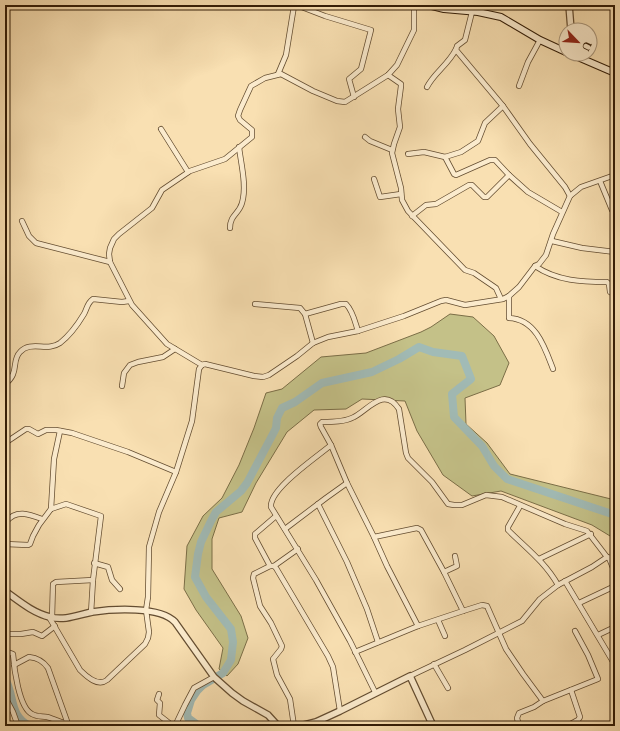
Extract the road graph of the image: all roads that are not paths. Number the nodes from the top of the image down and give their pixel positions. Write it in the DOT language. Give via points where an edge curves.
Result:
graph roads {
  1 [pos="414,5"];
  2 [pos="428,5"];
  3 [pos="569,5"];
  4 [pos="612,5"];
  5 [pos="615,6"];
  6 [pos="472,12"];
  7 [pos="571,22"];
  8 [pos="540,40"];
  9 [pos="558,48"];
  10 [pos="456,49"];
  11 [pos="590,62"];
  12 [pos="615,73"];
  13 [pos="278,74"];
  14 [pos="388,75"];
  15 [pos="519,86"];
  16 [pos="426,87"];
  17 [pos="354,97"];
  18 [pos="503,106"];
  19 [pos="161,129"];
  20 [pos="366,137"];
  21 [pos="239,147"];
  22 [pos="392,150"];
  23 [pos="408,154"];
  24 [pos="445,157"];
  25 [pos="188,172"];
  26 [pos="509,175"];
  27 [pos="615,175"];
  28 [pos="374,179"];
  29 [pos="600,181"];
  30 [pos="401,194"];
  31 [pos="570,196"];
  32 [pos="562,212"];
  33 [pos="615,212"];
  34 [pos="412,216"];
  35 [pos="22,221"];
  36 [pos="230,228"];
  37 [pos="552,241"];
  38 [pos="615,252"];
  39 [pos="110,262"];
  40 [pos="536,266"];
  41 [pos="615,295"];
  42 [pos="509,296"];
  43 [pos="501,299"];
  44 [pos="129,301"];
  45 [pos="255,304"];
  46 [pos="305,314"];
  47 [pos="358,331"];
  48 [pos="313,343"];
  49 [pos="175,349"];
  50 [pos="202,365"];
  51 [pos="553,369"];
  52 [pos="5,384"];
  53 [pos="122,386"];
  54 [pos="60,431"];
  55 [pos="5,444"];
  56 [pos="331,445"];
  57 [pos="176,472"];
  58 [pos="347,483"];
  59 [pos="318,504"];
  60 [pos="520,506"];
  61 [pos="51,509"];
  62 [pos="276,516"];
  63 [pos="42,519"];
  64 [pos="285,529"];
  65 [pos="591,534"];
  66 [pos="374,537"];
  67 [pos="5,544"];
  68 [pos="298,549"];
  69 [pos="455,556"];
  70 [pos="615,556"];
  71 [pos="608,558"];
  72 [pos="540,559"];
  73 [pos="94,563"];
  74 [pos="272,566"];
  75 [pos="444,572"];
  76 [pos="615,573"];
  77 [pos="92,580"];
  78 [pos="565,581"];
  79 [pos="558,584"];
  80 [pos="615,586"];
  81 [pos="120,589"];
  82 [pos="5,591"];
  83 [pos="579,603"];
  84 [pos="146,610"];
  85 [pos="462,611"];
  86 [pos="91,613"];
  87 [pos="51,618"];
  88 [pos="438,620"];
  89 [pos="55,626"];
  90 [pos="418,626"];
  91 [pos="615,627"];
  92 [pos="575,631"];
  93 [pos="498,632"];
  94 [pos="5,634"];
  95 [pos="598,635"];
  96 [pos="445,636"];
  97 [pos="378,642"];
  98 [pos="5,651"];
  99 [pos="355,652"];
  100 [pos="434,664"];
  101 [pos="14,665"];
  102 [pos="615,665"];
  103 [pos="410,676"];
  104 [pos="214,677"];
  105 [pos="448,688"];
  106 [pos="571,690"];
  107 [pos="375,692"];
  108 [pos="159,694"];
  109 [pos="5,697"];
  110 [pos="543,700"];
  111 [pos="340,711"];
  112 [pos="69,725"];
  113 [pos="18,726"];
  114 [pos="174,726"];
  115 [pos="278,726"];
  116 [pos="294,726"];
  117 [pos="300,726"];
  118 [pos="433,726"];
  119 [pos="519,726"];
  120 [pos="567,726"];
  1 -- 14 [label="street" via="412,35 397,65"];
  2 -- 6 [label="main road"];
  3 -- 7 [label="street"];
  4 -- 5 [label="street"];
  6 -- 8 [label="main road" via="501,17"];
  6 -- 10 [label="street" via="465,40"];
  8 -- 9 [label="main road"];
  8 -- 15 [label="street"];
  10 -- 16 [label="street"];
  10 -- 18 [label="street"];
  11 -- 12 [label="main road"];
  13 -- 17 [label="street" via="337,101 345,102"];
  13 -- 17 [label="street" via="286,55 294,6 299,6 371,30 361,69 349,79"];
  13 -- 21 [label="street" via="262,79 249,89 238,116 252,130 252,136"];
  14 -- 17 [label="street"];
  14 -- 22 [label="street" via="401,84 398,109 400,127"];
  18 -- 24 [label="street" via="485,123 476,143 457,154"];
  18 -- 31 [label="street"];
  19 -- 25 [label="street"];
  20 -- 22 [label="street"];
  21 -- 25 [label="street" via="225,159"];
  21 -- 36 [label="street" via="244,182 243,196 240,208 231,218"];
  22 -- 30 [label="street"];
  23 -- 24 [label="street" via="424,152"];
  24 -- 26 [label="street" via="455,175 494,160"];
  25 -- 39 [label="street" via="163,190 152,208 114,239 110,248"];
  26 -- 32 [label="street" via="528,192"];
  26 -- 34 [label="street" via="487,197 469,185 436,204 426,205"];
  27 -- 29 [label="street"];
  28 -- 30 [label="street" via="380,198"];
  29 -- 31 [label="street" via="581,187"];
  29 -- 33 [label="street"];
  30 -- 34 [label="street" via="403,203"];
  31 -- 32 [label="street"];
  32 -- 37 [label="street"];
  34 -- 43 [label="street" via="465,270 496,288"];
  35 -- 39 [label="street" via="35,242"];
  37 -- 38 [label="street"];
  37 -- 40 [label="street" via="546,255"];
  39 -- 44 [label="street"];
  40 -- 41 [label="street" via="547,274 560,278 607,282 609,291"];
  40 -- 42 [label="street"];
  42 -- 43 [label="street"];
  42 -- 51 [label="street" via="509,318 532,327"];
  43 -- 47 [label="street" via="465,305 441,301"];
  44 -- 49 [label="street" via="149,326"];
  44 -- 52 [label="street" via="90,301 80,320 61,342 48,348 24,348 16,357 13,375"];
  45 -- 46 [label="street" via="298,308"];
  46 -- 47 [label="street" via="346,304"];
  46 -- 48 [label="street"];
  47 -- 48 [label="street"];
  48 -- 50 [label="street" via="263,377"];
  49 -- 50 [label="street"];
  49 -- 53 [label="street" via="164,357 130,365 124,373"];
  50 -- 57 [label="street" via="192,421"];
  54 -- 55 [label="street" via="46,430 38,434 26,428"];
  54 -- 57 [label="street" via="128,452"];
  54 -- 61 [label="street" via="54,459"];
  56 -- 58 [label="street"];
  56 -- 60 [label="street" via="321,422 353,418 373,402 392,401 399,409 408,458 432,482 448,504 462,505 488,494 502,497"];
  56 -- 62 [label="street" via="297,472 276,494 271,504"];
  57 -- 84 [label="street" via="150,537"];
  58 -- 59 [label="street"];
  58 -- 66 [label="street"];
  59 -- 64 [label="street"];
  59 -- 97 [label="street" via="368,609"];
  60 -- 65 [label="street"];
  60 -- 72 [label="street" via="508,530"];
  61 -- 63 [label="street"];
  61 -- 73 [label="street" via="66,504 100,515"];
  62 -- 64 [label="street"];
  62 -- 74 [label="street" via="255,535"];
  63 -- 67 [label="street" via="30,544"];
  63 -- 67 [label="street" via="24,513 11,517 6,522"];
  64 -- 68 [label="street"];
  65 -- 71 [label="street"];
  65 -- 72 [label="street"];
  66 -- 75 [label="street" via="419,528"];
  66 -- 90 [label="street" via="386,566"];
  68 -- 74 [label="street"];
  68 -- 99 [label="street"];
  69 -- 75 [label="street" via="457,566"];
  70 -- 71 [label="street"];
  71 -- 76 [label="street"];
  71 -- 78 [label="street"];
  72 -- 79 [label="street"];
  73 -- 77 [label="street"];
  73 -- 81 [label="street" via="108,567 112,580"];
  74 -- 111 [label="street" via="328,656 333,667"];
  74 -- 116 [label="street" via="254,574 253,578 260,606 282,646 273,659 277,675 290,699"];
  75 -- 85 [label="street"];
  77 -- 86 [label="street"];
  77 -- 87 [label="street" via="56,582"];
  78 -- 79 [label="street"];
  78 -- 83 [label="street"];
  79 -- 93 [label="street" via="535,604 524,620"];
  80 -- 83 [label="street"];
  82 -- 87 [label="street" via="28,607"];
  83 -- 95 [label="street"];
  84 -- 86 [label="street" via="109,610"];
  84 -- 89 [label="street" via="149,632 147,641 102,683 80,670"];
  84 -- 104 [label="street" via="172,618"];
  85 -- 88 [label="street"];
  85 -- 93 [label="street" via="487,606"];
  86 -- 87 [label="street" via="70,618"];
  87 -- 89 [label="street"];
  88 -- 90 [label="street"];
  88 -- 96 [label="street"];
  89 -- 94 [label="street" via="42,636 33,632"];
  90 -- 97 [label="street"];
  91 -- 95 [label="street"];
  92 -- 106 [label="street" via="598,679"];
  93 -- 100 [label="street"];
  93 -- 110 [label="street" via="514,662"];
  95 -- 102 [label="street"];
  97 -- 99 [label="street"];
  98 -- 101 [label="street" via="13,654"];
  99 -- 107 [label="street"];
  100 -- 103 [label="street"];
  100 -- 105 [label="street"];
  101 -- 112 [label="street" via="23,702 30,713"];
  101 -- 112 [label="street" via="29,657 44,663"];
  103 -- 107 [label="street"];
  103 -- 118 [label="street"];
  104 -- 114 [label="street" via="194,688"];
  104 -- 115 [label="street" via="242,701 268,715"];
  106 -- 110 [label="street"];
  106 -- 120 [label="street" via="580,717"];
  107 -- 111 [label="street"];
  108 -- 114 [label="street" via="159,715"];
  109 -- 113 [label="street"];
  110 -- 119 [label="street" via="519,713"];
  111 -- 117 [label="street"];
}
